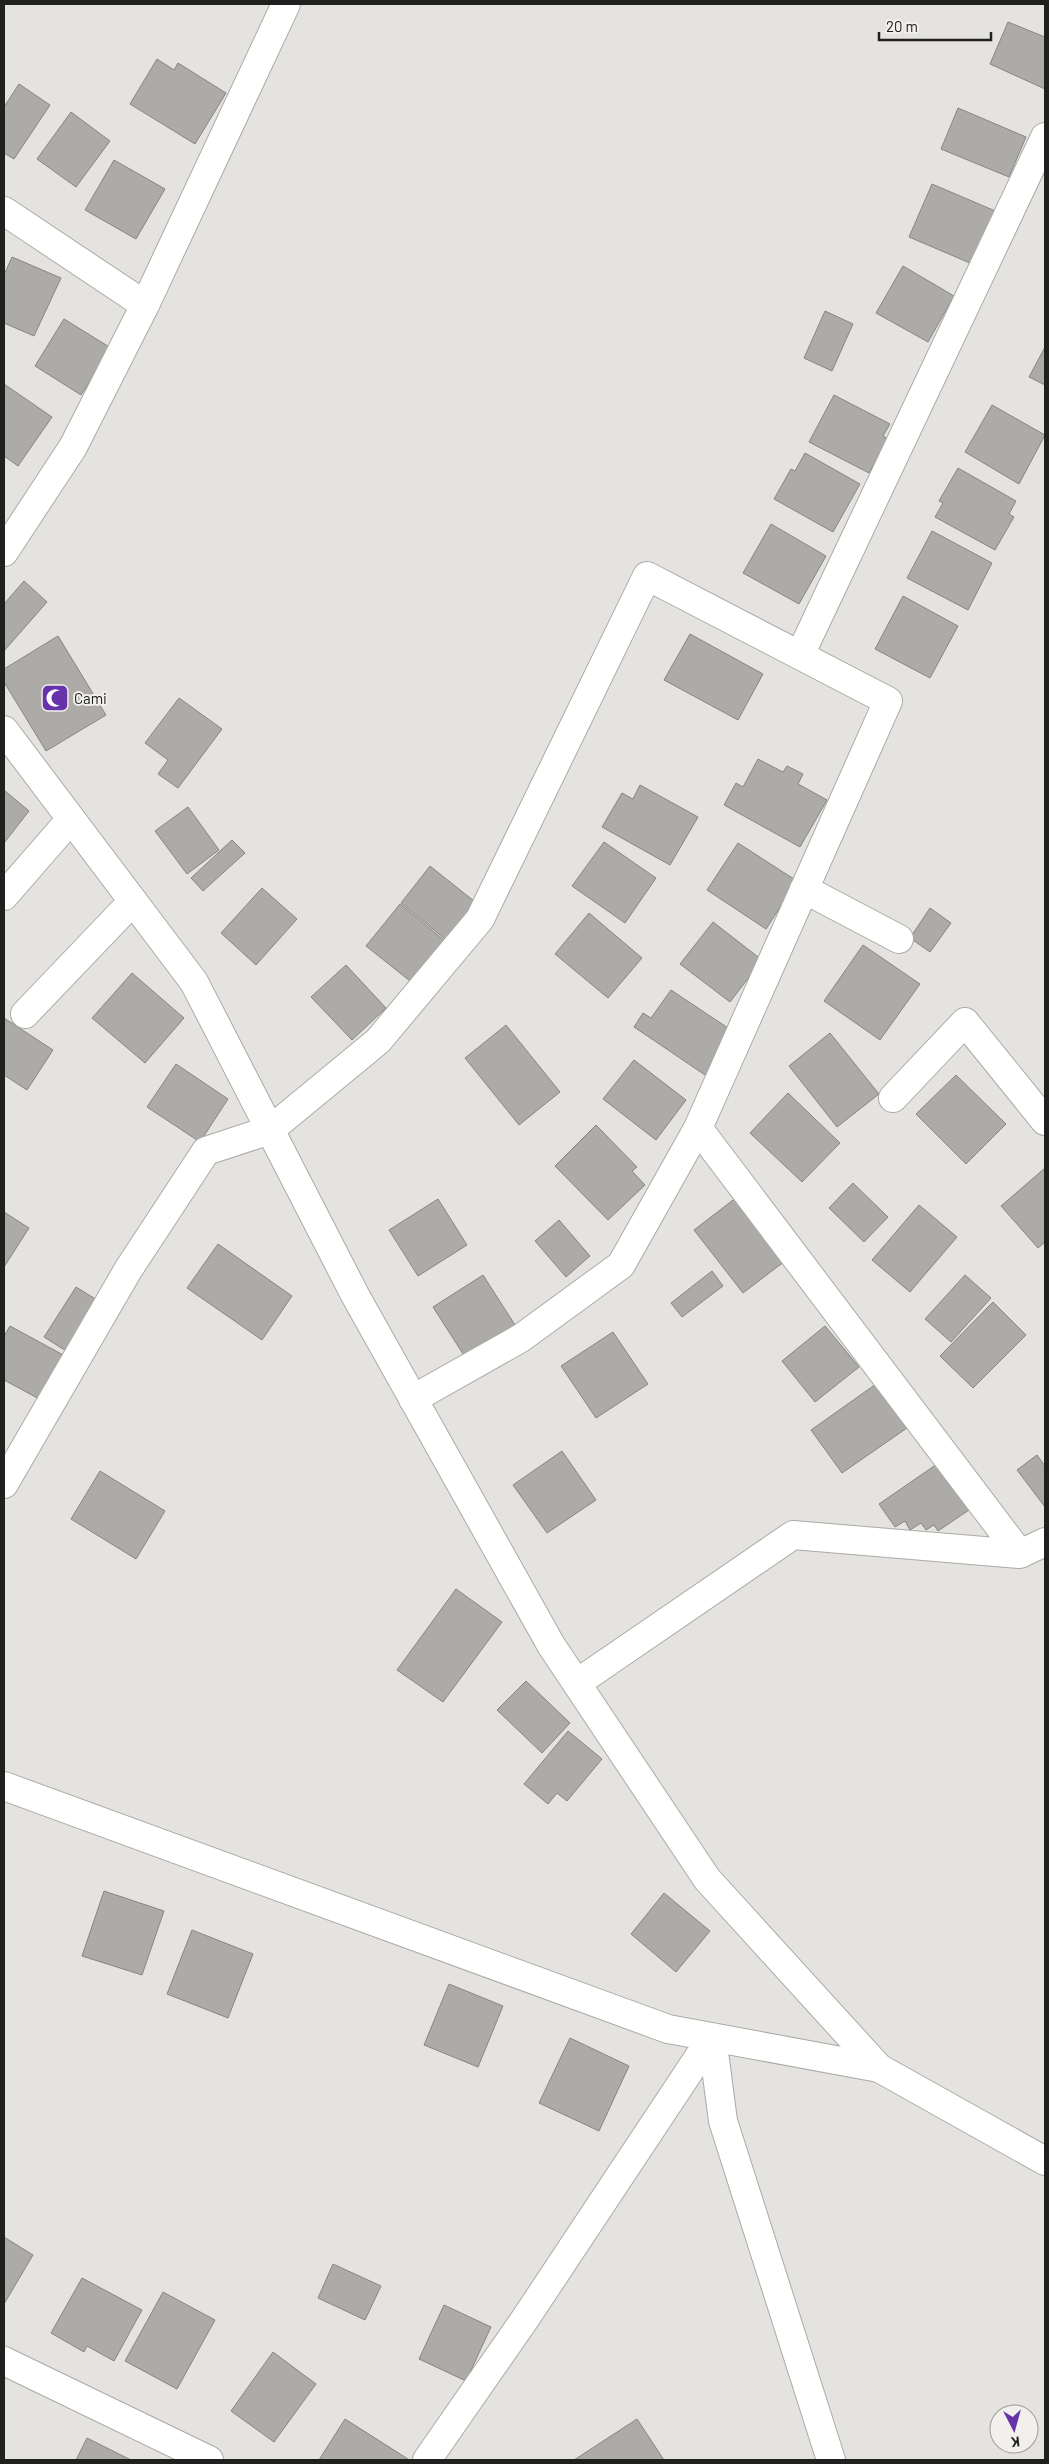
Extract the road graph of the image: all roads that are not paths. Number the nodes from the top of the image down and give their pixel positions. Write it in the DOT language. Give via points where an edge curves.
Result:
graph roads {
  1 [pos="286,4"];
  2 [pos="1045,137"];
  3 [pos="4,211"];
  4 [pos="145,305"];
  5 [pos="4,552"];
  6 [pos="800,655"];
  7 [pos="4,730"];
  8 [pos="71,820"];
  9 [pos="804,889"];
  10 [pos="4,896"];
  11 [pos="132,901"];
  12 [pos="899,939"];
  13 [pos="25,1014"];
  14 [pos="893,1098"];
  15 [pos="1045,1121"];
  16 [pos="698,1128"];
  17 [pos="270,1130"];
  18 [pos="413,1399"];
  19 [pos="4,1484"];
  20 [pos="1045,1542"];
  21 [pos="1020,1554"];
  22 [pos="577,1683"];
  23 [pos="4,1786"];
  24 [pos="712,2037"];
  25 [pos="879,2068"];
  26 [pos="1045,2161"];
  27 [pos="4,2361"];
  28 [pos="208,2460"];
  29 [pos="428,2460"];
  30 [pos="831,2460"];
  1 -- 4 [label="street"];
  2 -- 6 [label="street"];
  3 -- 4 [label="street"];
  4 -- 5 [label="street" via="74,447"];
  6 -- 9 [label="street" via="888,700"];
  6 -- 17 [label="street" via="647,576 480,918 378,1041"];
  7 -- 8 [label="street"];
  8 -- 10 [label="street"];
  8 -- 11 [label="street"];
  9 -- 12 [label="street"];
  9 -- 16 [label="street"];
  11 -- 13 [label="street"];
  11 -- 17 [label="street" via="194,982"];
  14 -- 15 [label="street" via="965,1022"];
  16 -- 18 [label="street" via="621,1265 521,1338"];
  16 -- 21 [label="street"];
  17 -- 18 [label="street" via="354,1295"];
  17 -- 19 [label="street" via="206,1151 128,1270"];
  18 -- 22 [label="street" via="551,1645"];
  20 -- 21 [label="street"];
  21 -- 22 [label="street" via="793,1535"];
  22 -- 25 [label="street" via="706,1878"];
  23 -- 24 [label="street" via="668,2029"];
  24 -- 25 [label="street"];
  24 -- 29 [label="street"];
  24 -- 30 [label="street" via="723,2121"];
  25 -- 26 [label="street"];
  27 -- 28 [label="street"];
}
